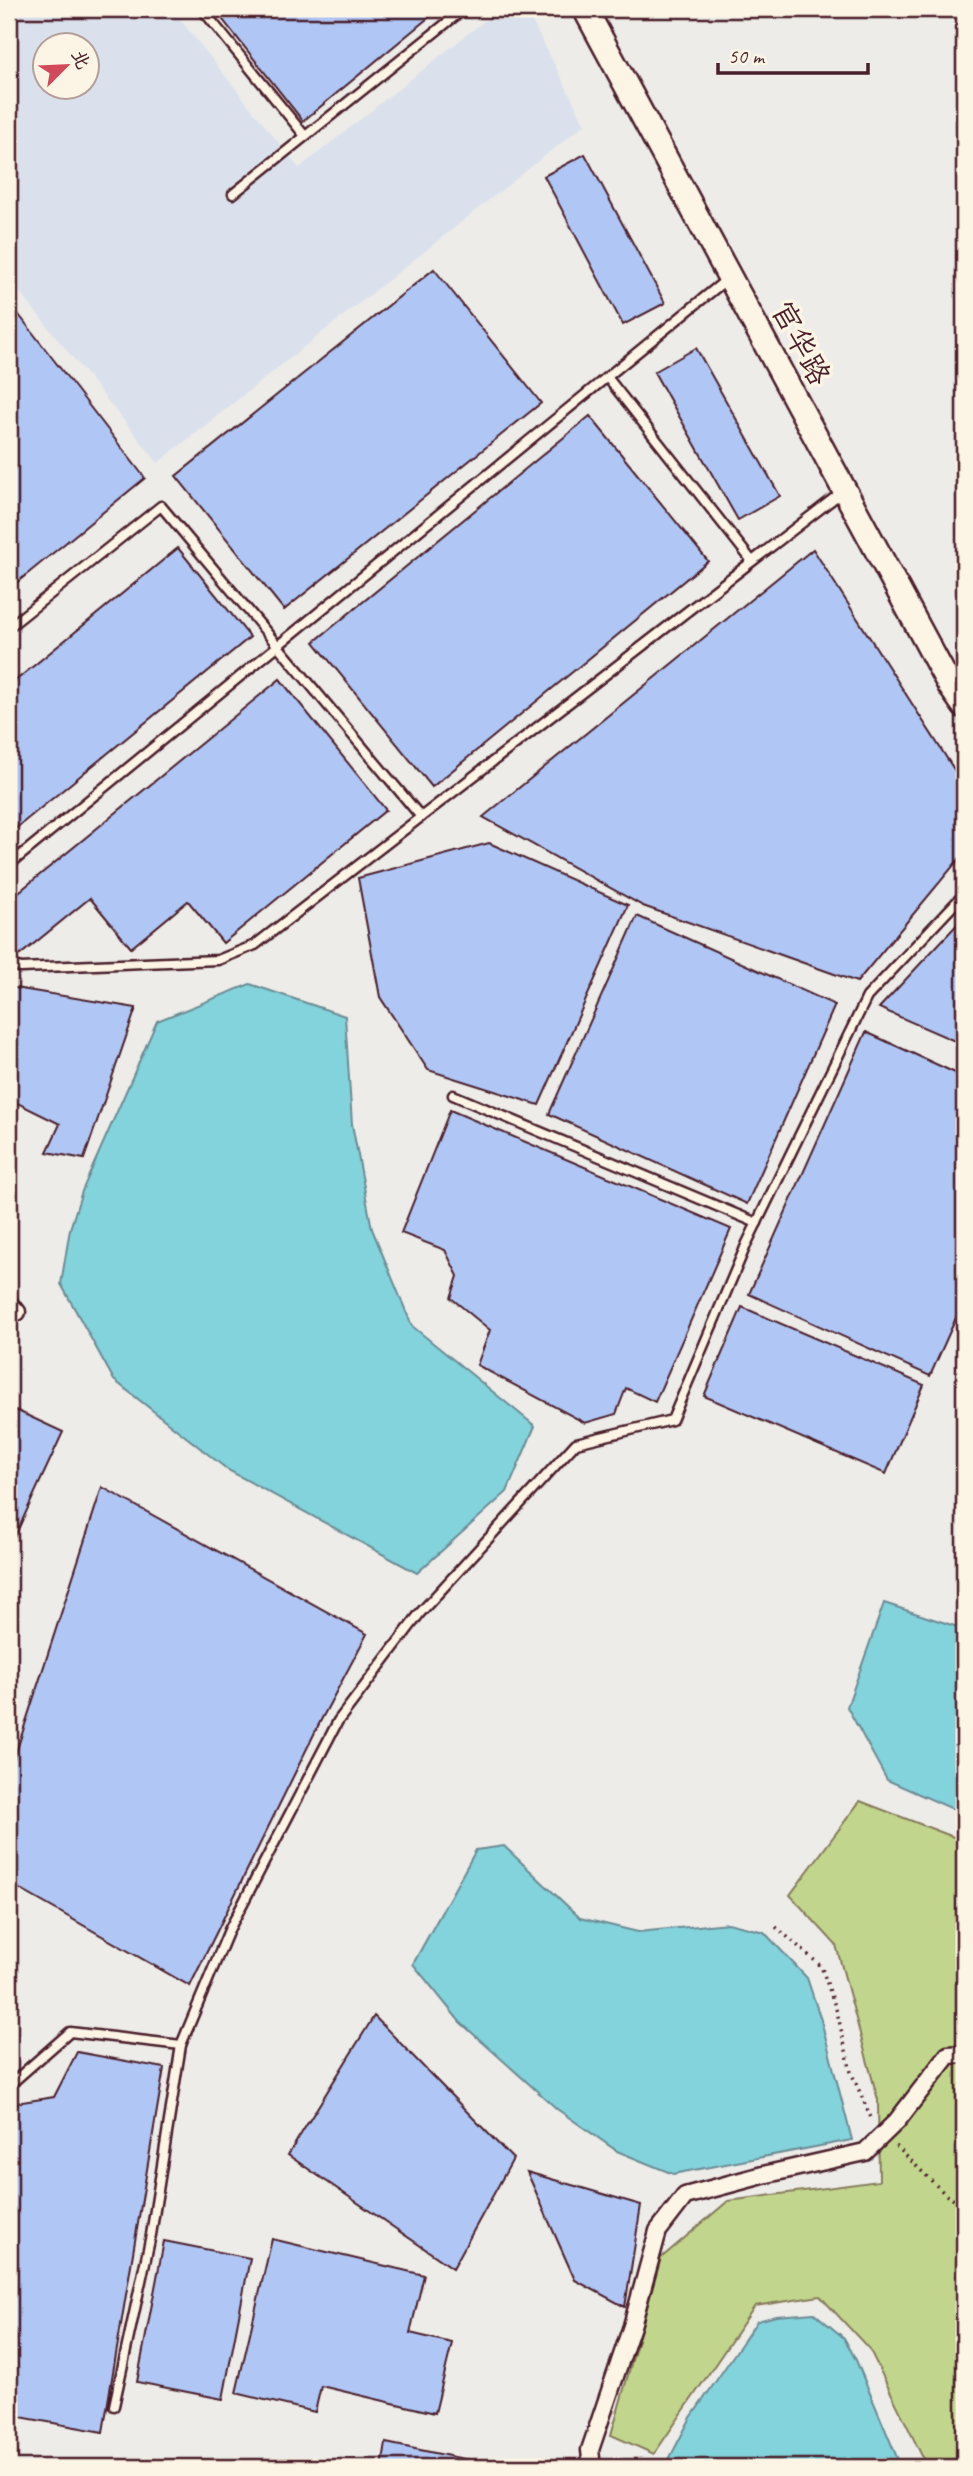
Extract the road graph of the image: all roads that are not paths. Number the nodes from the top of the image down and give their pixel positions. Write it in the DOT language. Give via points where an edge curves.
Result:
graph roads {
  1 [pos="202,9"];
  2 [pos="464,9"];
  3 [pos="585,9"];
  4 [pos="305,136"];
  5 [pos="233,194"];
  6 [pos="730,278"];
  7 [pos="607,377"];
  8 [pos="844,490"];
  9 [pos="752,561"];
  10 [pos="9,627"];
  11 [pos="278,644"];
  12 [pos="964,706"];
  13 [pos="421,817"];
  14 [pos="9,864"];
  15 [pos="964,894"];
  16 [pos="9,964"];
  17 [pos="453,1095"];
  18 [pos="757,1223"];
  19 [pos="181,2045"];
  20 [pos="964,2054"];
  21 [pos="9,2082"];
  22 [pos="114,2406"];
  23 [pos="592,2467"];
  1 -- 4 [label="lane"];
  2 -- 4 [label="lane"];
  3 -- 6 [label="main road, 官华路"];
  4 -- 5 [label="lane"];
  6 -- 7 [label="lane"];
  6 -- 8 [label="main road, 官华路"];
  7 -- 9 [label="lane"];
  7 -- 11 [label="lane"];
  8 -- 9 [label="lane"];
  8 -- 12 [label="main road, 官华路"];
  9 -- 13 [label="lane"];
  10 -- 11 [label="lane" via="161,506"];
  11 -- 13 [label="lane"];
  11 -- 14 [label="lane"];
  13 -- 16 [label="lane" via="255,945 218,960 21,968"];
  15 -- 18 [label="lane" via="867,997"];
  17 -- 18 [label="lane"];
  18 -- 19 [label="lane" via="672,1420 576,1443 420,1614 338,1721 229,1930"];
  19 -- 21 [label="lane" via="70,2032"];
  19 -- 22 [label="lane" via="151,2235"];
  20 -- 23 [label="street" via="948,2054 897,2121 865,2152 685,2196 658,2231 590,2450"];
}
